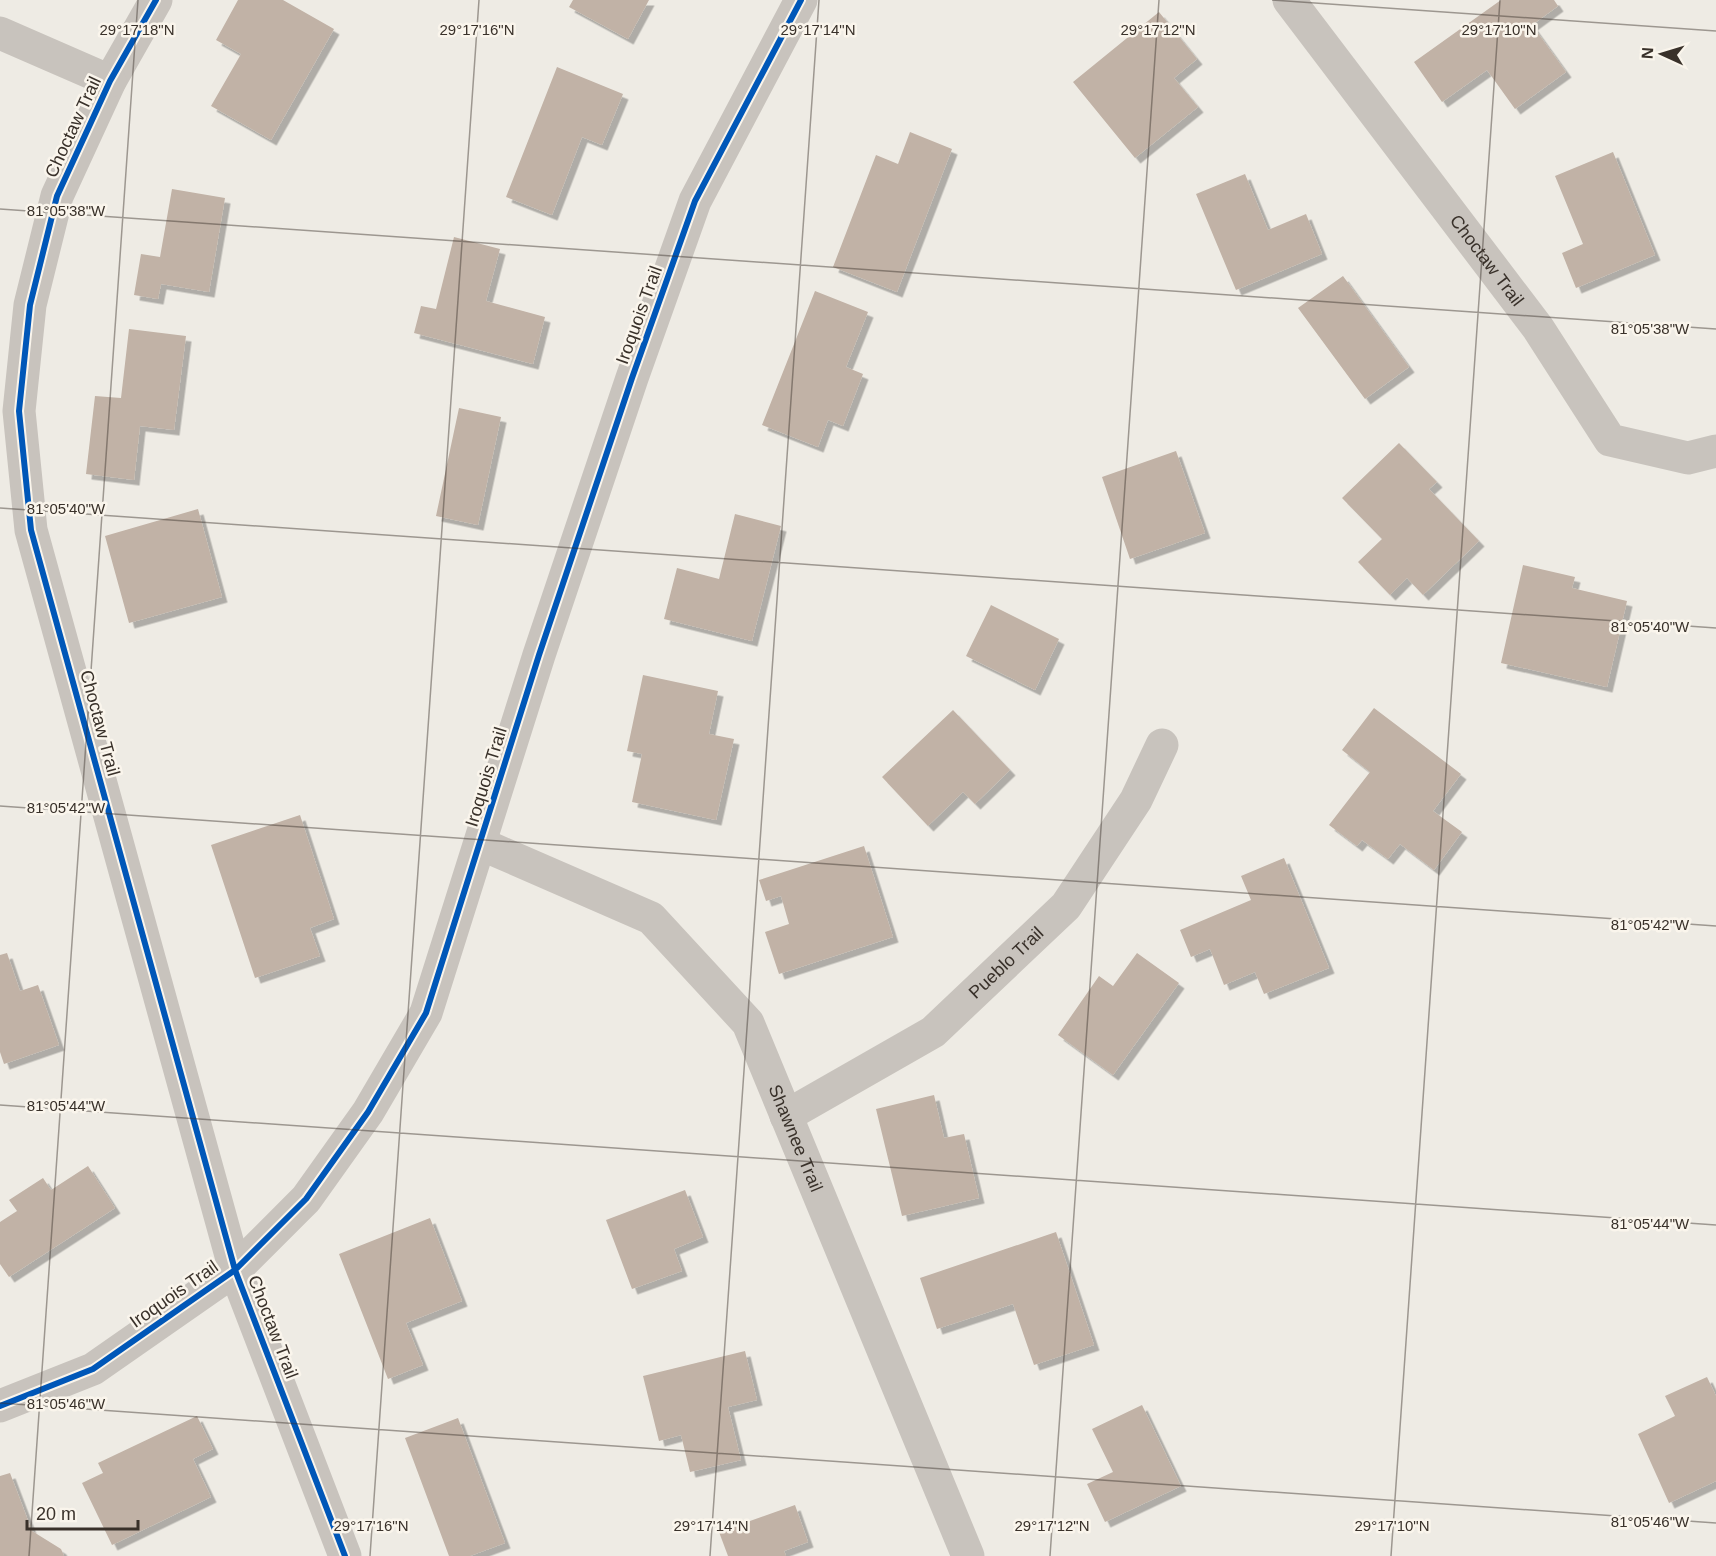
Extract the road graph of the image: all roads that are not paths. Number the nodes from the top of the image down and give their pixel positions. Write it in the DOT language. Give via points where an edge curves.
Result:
graph roads {
  1 [pos="156,0"];
  2 [pos="801,0"];
  3 [pos="1289,0"];
  4 [pos="0,33"];
  5 [pos="110,81"];
  6 [pos="1716,451"];
  7 [pos="1162,745"];
  8 [pos="481,844"];
  9 [pos="786,1116"];
  10 [pos="235,1270"];
  11 [pos="0,1406"];
  12 [pos="345,1556"];
  13 [pos="968,1556"];
  1 -- 5 [label="street, Choctaw Trail"];
  2 -- 8 [label="street, Iroquois Trail" via="695,201 538,655"];
  3 -- 6 [label="street, Choctaw Trail" via="1538,328 1610,440 1688,458"];
  4 -- 5 [label="street"];
  5 -- 10 [label="street, Choctaw Trail" via="57,196 30,305 19,411 31,530"];
  7 -- 9 [label="street, Pueblo Trail" via="1136,800 1066,906 933,1032"];
  8 -- 9 [label="street, Shawnee Trail" via="651,918 747,1023"];
  8 -- 10 [label="street, Iroquois Trail" via="426,1013 368,1112 306,1199"];
  9 -- 13 [label="street, Shawnee Trail"];
  10 -- 11 [label="street, Iroquois Trail" via="93,1369"];
  10 -- 12 [label="street, Choctaw Trail"];
}
